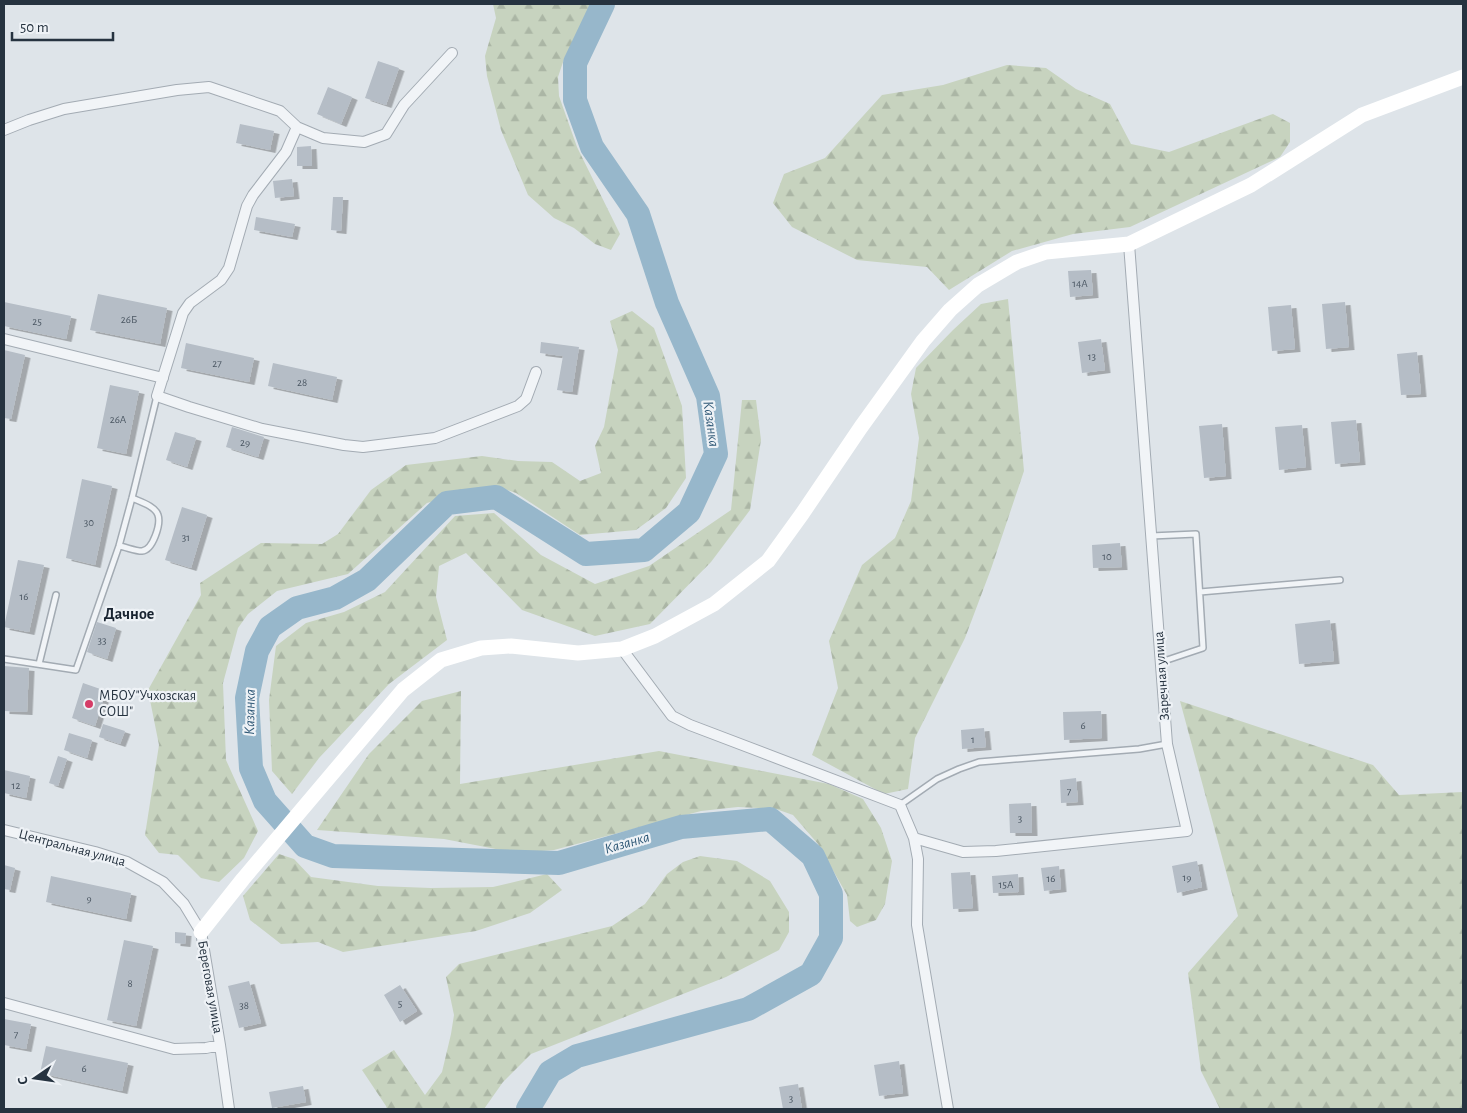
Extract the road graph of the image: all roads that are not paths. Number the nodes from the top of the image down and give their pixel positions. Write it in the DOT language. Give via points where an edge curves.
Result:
graph roads {
  1 [pos="452,53"];
  2 [pos="1463,78"];
  3 [pos="297,127"];
  4 [pos="4,130"];
  5 [pos="1128,244"];
  6 [pos="4,339"];
  7 [pos="536,372"];
  8 [pos="163,378"];
  9 [pos="157,396"];
  10 [pos="132,498"];
  11 [pos="1151,536"];
  12 [pos="119,546"];
  13 [pos="1340,580"];
  14 [pos="1200,592"];
  15 [pos="56,595"];
  16 [pos="622,649"];
  17 [pos="4,659"];
  18 [pos="1161,662"];
  19 [pos="39,664"];
  20 [pos="1168,744"];
  21 [pos="900,804"];
  22 [pos="4,830"];
  23 [pos="914,838"];
  24 [pos="201,932"];
  25 [pos="4,1003"];
  26 [pos="220,1046"];
  27 [pos="229,1109"];
  28 [pos="948,1109"];
  1 -- 3 [label="street" via="404,104 386,134 364,142 323,138"];
  2 -- 5 [label="street" via="1362,115 1251,185"];
  3 -- 4 [label="street" via="280,111 209,87 64,109"];
  3 -- 8 [label="street" via="286,152 253,195 229,268 221,280 190,303 183,313"];
  5 -- 11 [label="street, Заречная улица"];
  5 -- 16 [label="street, Береговая улица" via="1046,252 1017,262 978,286 950,310 923,341 768,561 714,604 655,636"];
  6 -- 8 [label="street"];
  7 -- 9 [label="street" via="526,399 518,406 435,438 376,446 344,445 262,428"];
  8 -- 9 [label="street"];
  9 -- 10 [label="lane"];
  10 -- 12 [label="lane"];
  10 -- 12 [label="lane" via="152,508 158,514 159,523 148,549 142,551"];
  11 -- 14 [label="lane" via="1196,534"];
  11 -- 18 [label="street, Заречная улица"];
  12 -- 19 [label="lane" via="76,670"];
  13 -- 14 [label="lane"];
  14 -- 18 [label="lane" via="1203,648"];
  15 -- 19 [label="lane"];
  16 -- 21 [label="street" via="672,716"];
  16 -- 24 [label="street, Береговая улица" via="578,653 511,646 481,648 441,660 403,690"];
  17 -- 19 [label="lane"];
  18 -- 20 [label="street, Заречная улица"];
  20 -- 21 [label="lane" via="979,762 937,779"];
  20 -- 23 [label="street, Заречная улица" via="1187,831 963,852"];
  21 -- 23 [label="street"];
  22 -- 24 [label="street, Центральная улица" via="127,862 163,882 184,904"];
  23 -- 28 [label="street" via="918,859 917,925"];
  24 -- 26 [label="street, Береговая улица"];
  25 -- 26 [label="street" via="174,1049"];
  26 -- 27 [label="street, Береговая улица"];
}
